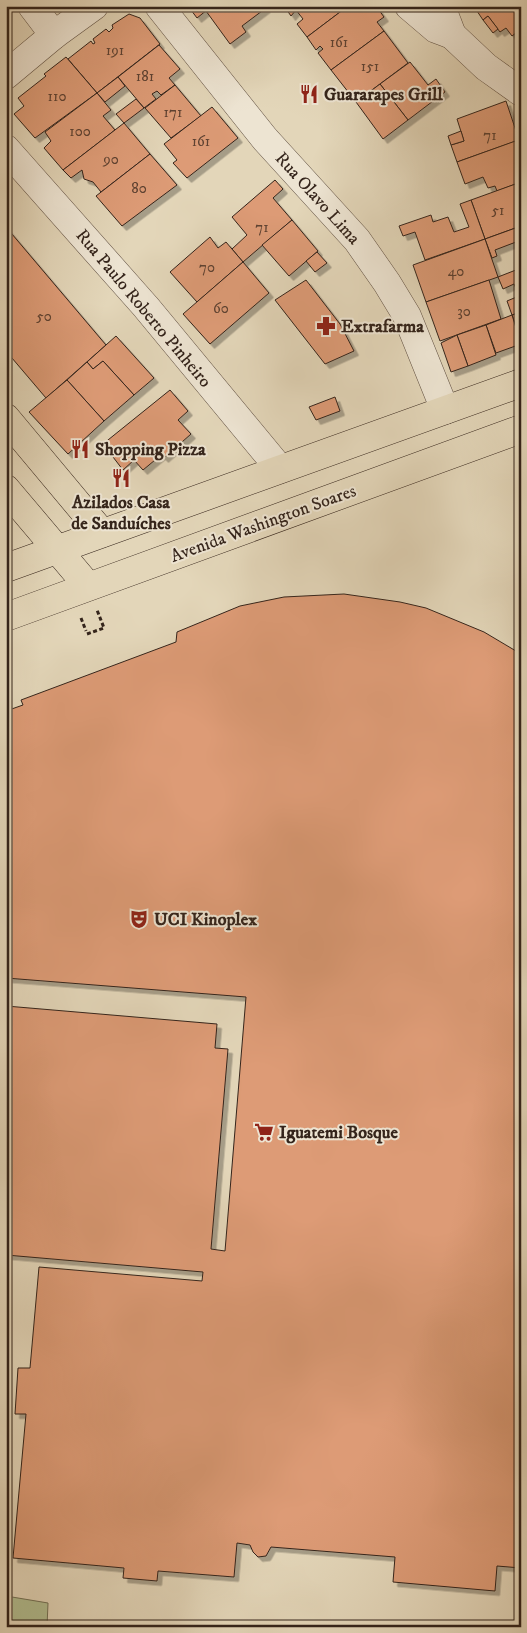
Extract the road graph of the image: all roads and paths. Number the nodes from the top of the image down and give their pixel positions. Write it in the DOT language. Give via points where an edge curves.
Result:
graph roads {
  1 [pos="32,6"];
  2 [pos="94,6"];
  3 [pos="159,6"];
  4 [pos="409,6"];
  5 [pos="441,6"];
  6 [pos="54,35"];
  7 [pos="452,35"];
  8 [pos="6,75"];
  9 [pos="521,92"];
  10 [pos="6,149"];
  11 [pos="521,383"];
  12 [pos="445,410"];
  13 [pos="6,418"];
  14 [pos="521,429"];
  15 [pos="280,469"];
  16 [pos="6,489"];
  17 [pos="102,533"];
  18 [pos="58,550"];
  19 [pos="6,568"];
  20 [pos="91,596"];
  21 [pos="78,612"];
  22 [pos="6,617"];
  1 -- 6 [label="street"];
  2 -- 6 [label="street"];
  3 -- 12 [label="street, Rua Olavo Lima" via="265,139 357,240 407,316"];
  4 -- 7 [label="street" via="436,29"];
  5 -- 7 [label="street"];
  6 -- 8 [label="street"];
  7 -- 9 [label="street" via="486,67"];
  10 -- 15 [label="street, Rua Paulo Roberto Pinheiro" via="146,307"];
  11 -- 12 [label="main road"];
  12 -- 15 [label="main road"];
  13 -- 17 [label="main road"];
  14 -- 20 [label="main road, Avenida Washington Soares"];
  15 -- 17 [label="main road"];
  16 -- 18 [label="main road"];
  17 -- 18 [label="main road"];
  18 -- 19 [label="main road"];
  18 -- 20 [label="main road"];
  20 -- 21 [label="path" via="104,628 87,633"];
  20 -- 22 [label="main road, Avenida Washington Soares"];
}
